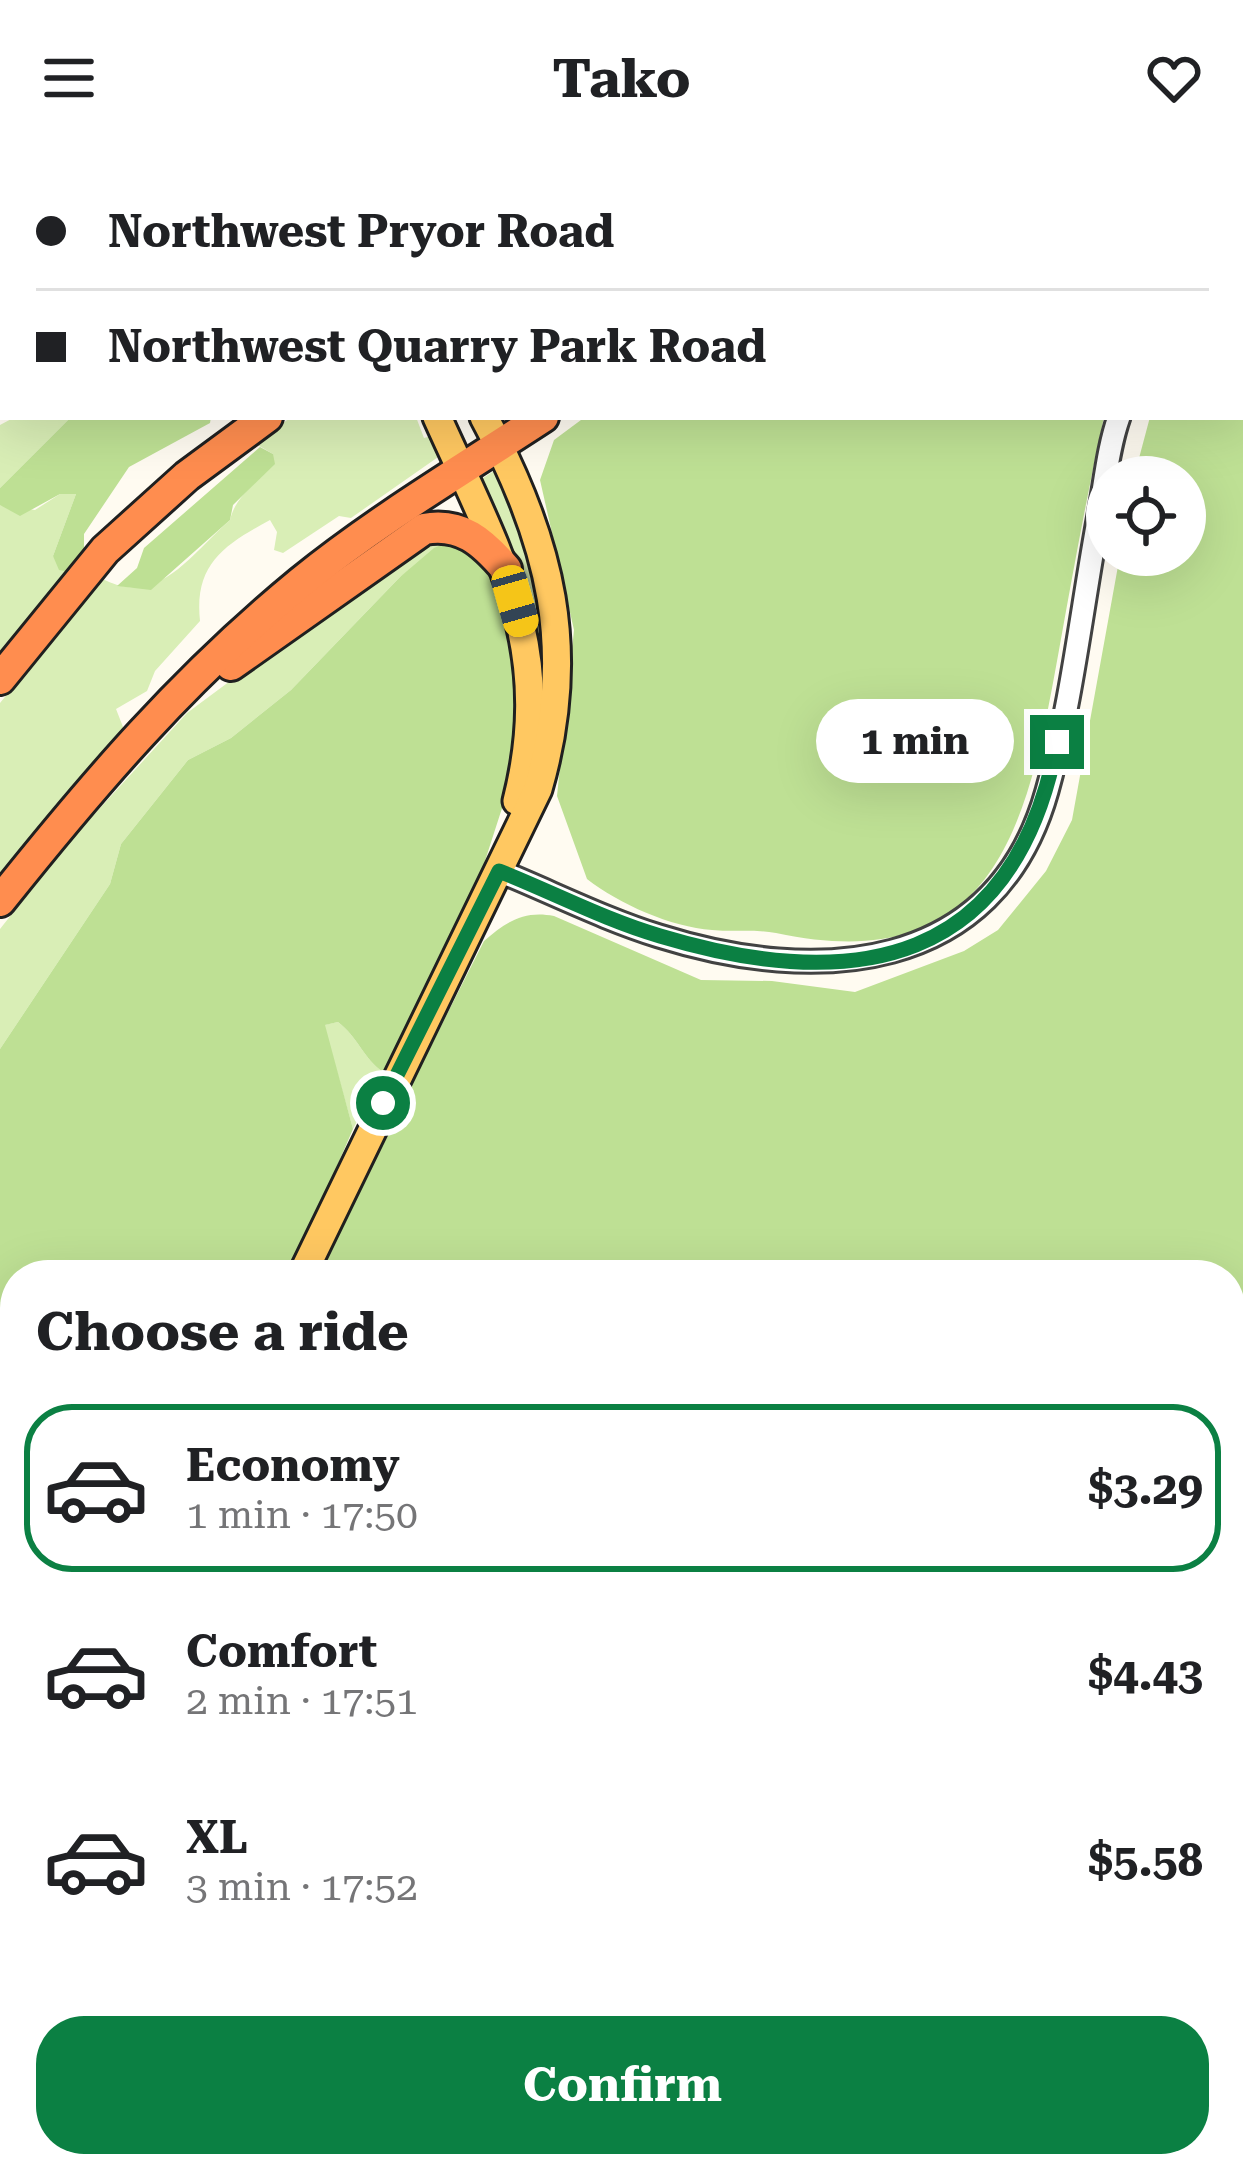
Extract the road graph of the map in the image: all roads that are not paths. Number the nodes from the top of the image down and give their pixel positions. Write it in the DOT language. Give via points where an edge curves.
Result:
graph roads {
  1 [pos="263,420"];
  2 [pos="438,420"];
  3 [pos="486,420"];
  4 [pos="539,420"];
  5 [pos="1118,420"];
  6 [pos="500,446"];
  7 [pos="461,470"];
  8 [pos="506,569"];
  9 [pos="0,679"];
  10 [pos="152,719"];
  11 [pos="499,871"];
  12 [pos="0,901"];
  13 [pos="309,1260"];
  1 -- 9 [label="highway" via="105,550"];
  2 -- 7 [label="main road"];
  3 -- 6 [label="main road"];
  4 -- 6 [label="highway"];
  5 -- 11 [label="street" via="1040,813 1005,879 959,923 887,956 785,958 658,936"];
  6 -- 7 [label="highway"];
  6 -- 11 [label="main road" via="546,563 559,669 538,789"];
  7 -- 8 [label="main road"];
  7 -- 10 [label="highway" via="304,580"];
  8 -- 10 [label="highway" via="471,535 440,526 409,535"];
  8 -- 11 [label="main road" via="532,674 531,717"];
  10 -- 12 [label="highway"];
  11 -- 13 [label="main road"];
}
